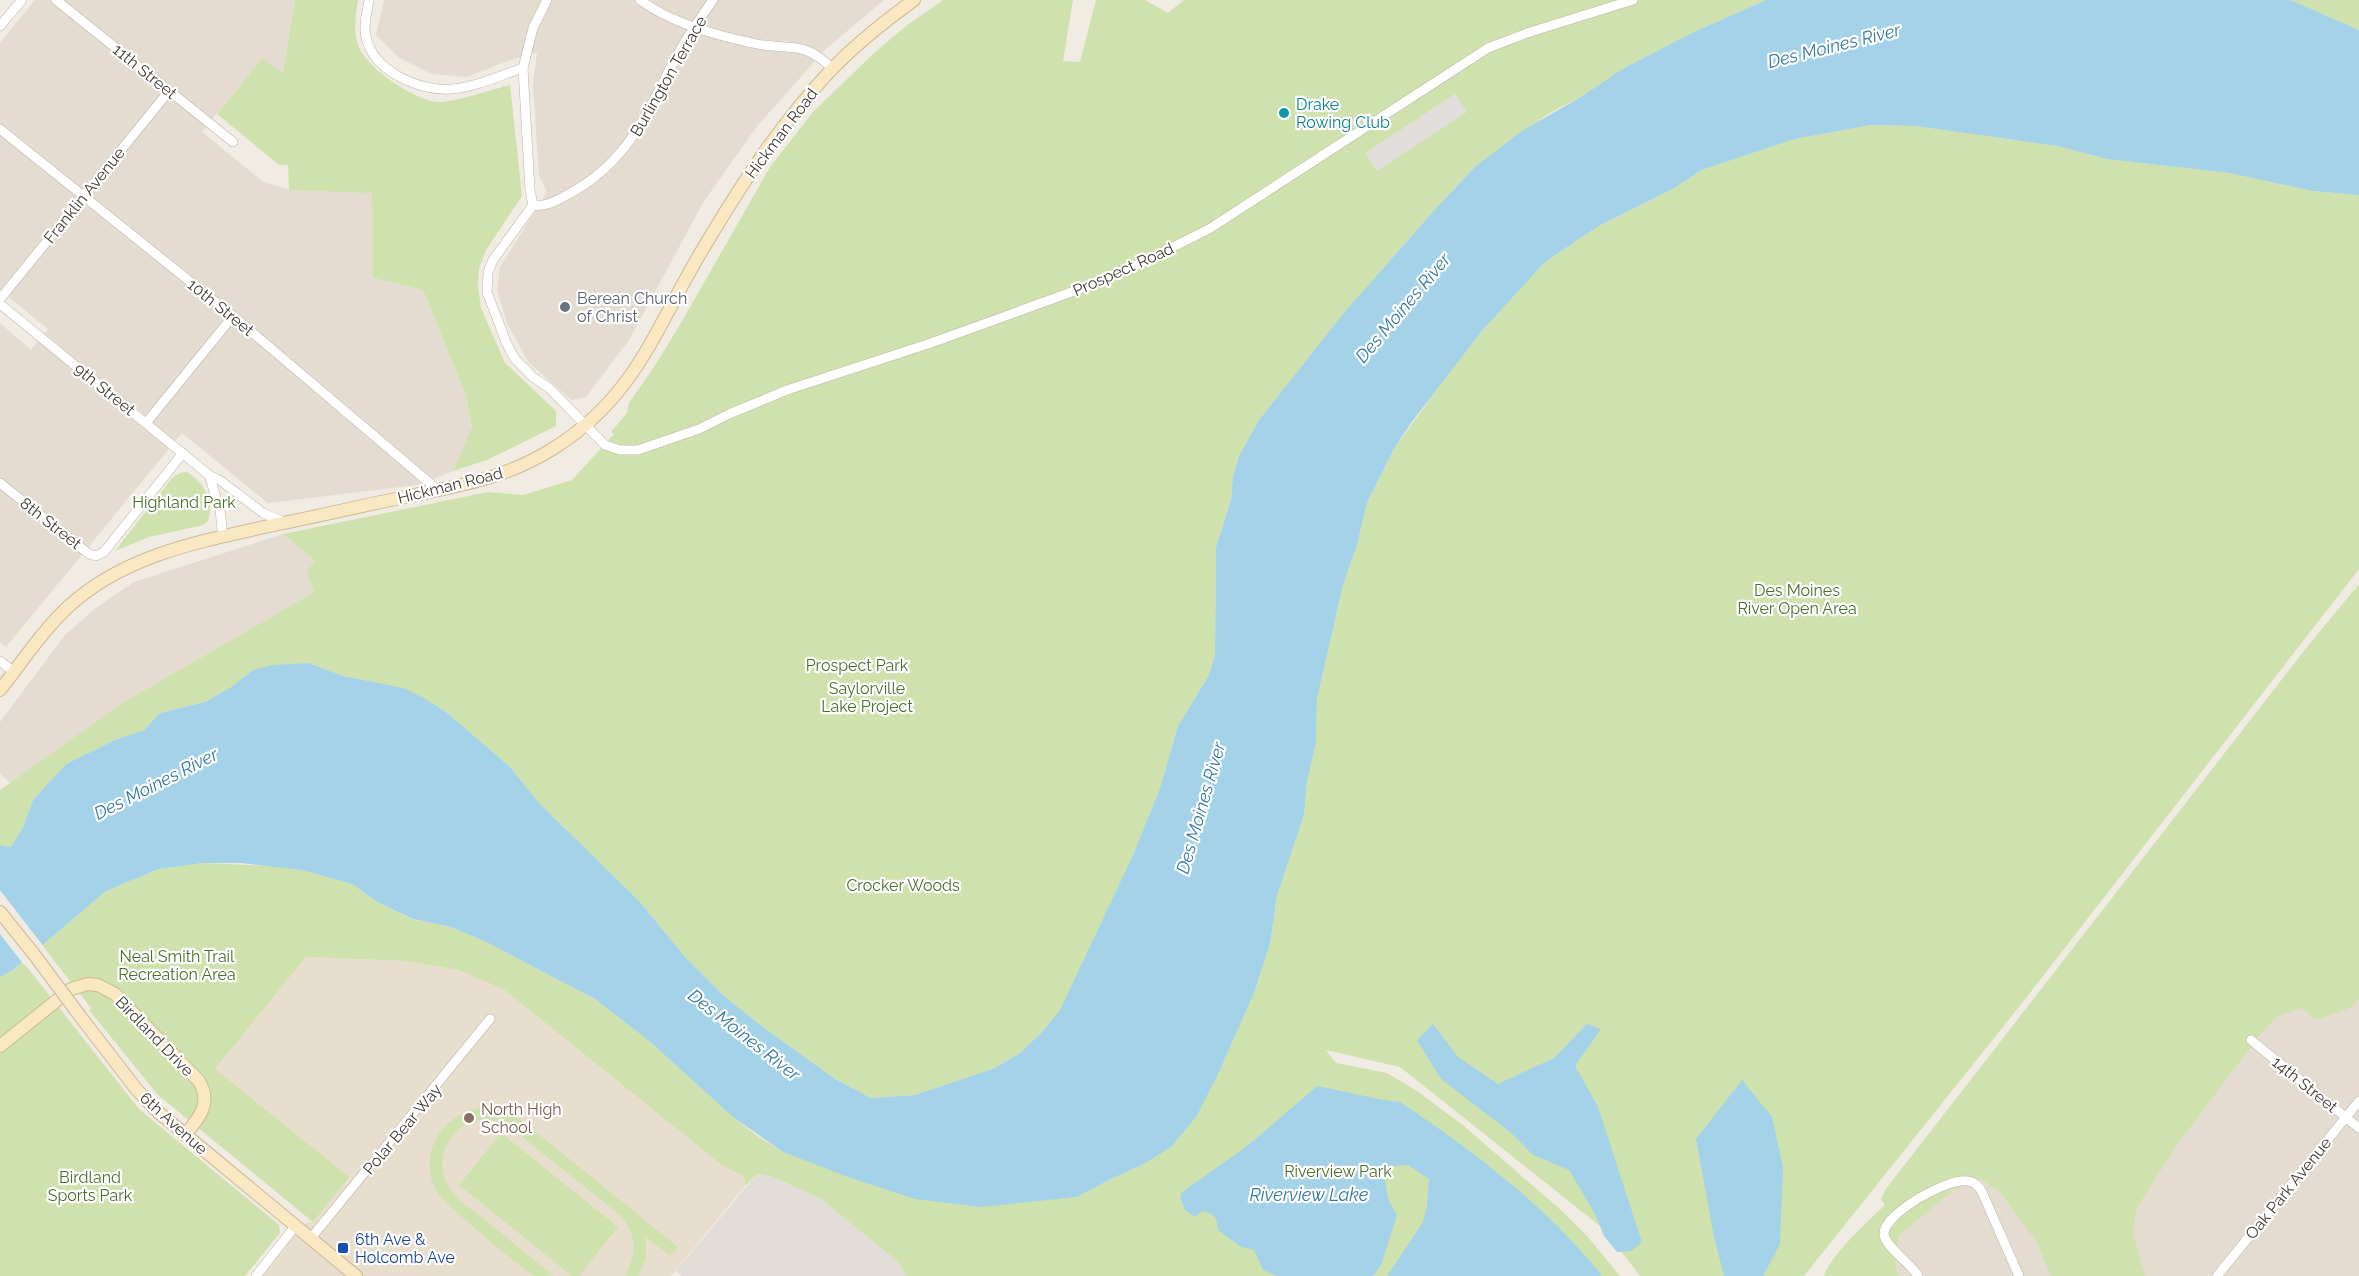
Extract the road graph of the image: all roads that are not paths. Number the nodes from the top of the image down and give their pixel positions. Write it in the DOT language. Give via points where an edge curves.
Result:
graph roads {
  1 [pos="22,0"];
  2 [pos="56,0"];
  3 [pos="369,0"];
  4 [pos="547,0"];
  5 [pos="640,0"];
  6 [pos="713,0"];
  7 [pos="915,0"];
  8 [pos="1633,0"];
  9 [pos="0,26"];
  10 [pos="695,26"];
  11 [pos="523,68"];
  12 [pos="833,69"];
  13 [pos="169,91"];
  14 [pos="0,129"];
  15 [pos="233,142"];
  16 [pos="84,196"];
  17 [pos="533,205"];
  18 [pos="0,299"];
  19 [pos="0,304"];
  20 [pos="233,316"];
  21 [pos="146,423"];
  22 [pos="586,426"];
  23 [pos="183,453"];
  24 [pos="209,475"];
  25 [pos="0,483"];
  26 [pos="438,490"];
  27 [pos="286,523"];
  28 [pos="224,537"];
  29 [pos="0,661"];
  30 [pos="14,672"];
  31 [pos="0,690"];
  32 [pos="0,912"];
  33 [pos="490,1019"];
  34 [pos="2251,1040"];
  35 [pos="0,1046"];
  36 [pos="2359,1101"];
  37 [pos="2346,1117"];
  38 [pos="2359,1128"];
  39 [pos="185,1135"];
  40 [pos="296,1226"];
  41 [pos="311,1238"];
  42 [pos="256,1276"];
  43 [pos="356,1276"];
  44 [pos="1918,1276"];
  45 [pos="2019,1276"];
  46 [pos="2217,1276"];
  1 -- 9 [label="street"];
  2 -- 13 [label="street, 11th Street"];
  3 -- 11 [label="street" via="365,30 371,50 380,64 418,85 458,89"];
  4 -- 11 [label="street" via="533,28"];
  5 -- 10 [label="street" via="652,9"];
  6 -- 10 [label="street, Burlington Terrace"];
  7 -- 12 [label="main road, Hickman Road"];
  8 -- 22 [label="street, Prospect Road" via="1488,48 1209,229 1088,286 787,390 650,448 620,450 605,445"];
  10 -- 12 [label="street" via="754,44 802,47"];
  10 -- 17 [label="street, Burlington Terrace" via="644,121 620,153 569,194 544,207"];
  11 -- 17 [label="street"];
  12 -- 22 [label="main road, Hickman Road" via="752,168 702,249 636,370"];
  13 -- 15 [label="street, 11th Street"];
  13 -- 16 [label="street, Franklin Avenue"];
  14 -- 16 [label="street, 10th Street"];
  16 -- 18 [label="street, Franklin Avenue"];
  16 -- 20 [label="street, 10th Street"];
  17 -- 22 [label="street, Prospect Road" via="493,260 487,292 515,359"];
  19 -- 21 [label="street, 9th Street"];
  20 -- 21 [label="street"];
  20 -- 26 [label="street, 10th Street"];
  21 -- 23 [label="street, 9th Street"];
  22 -- 26 [label="main road, Hickman Road" via="510,471 488,480"];
  23 -- 24 [label="street, 9th Street"];
  23 -- 25 [label="street, 8th Street" via="104,552 96,556"];
  24 -- 27 [label="street, 9th Street" via="263,513"];
  24 -- 28 [label="street"];
  26 -- 27 [label="main road, Hickman Road"];
  27 -- 28 [label="main road, Hickman Road"];
  28 -- 30 [label="main road, Hickman Road" via="155,554 117,571 69,606"];
  29 -- 30 [label="street"];
  30 -- 31 [label="main road, Hickman Road"];
  32 -- 39 [label="main road, 6th Avenue, bridge" via="146,1100"];
  33 -- 41 [label="street, Polar Bear Way"];
  34 -- 37 [label="street, 14th Street"];
  35 -- 39 [label="main road, Birdland Drive" via="71,989 88,984 104,987 121,999 199,1081 206,1098 205,1108"];
  36 -- 37 [label="street, Oak Park Avenue"];
  37 -- 38 [label="street, 14th Street"];
  37 -- 46 [label="street, Oak Park Avenue"];
  39 -- 40 [label="main road, 6th Avenue"];
  40 -- 41 [label="main road, 6th Avenue"];
  40 -- 42 [label="street"];
  41 -- 43 [label="main road, 6th Avenue"];
  44 -- 45 [label="street" via="1884,1234 1892,1217 1903,1208 1961,1180 1974,1183 1982,1192"];
}
